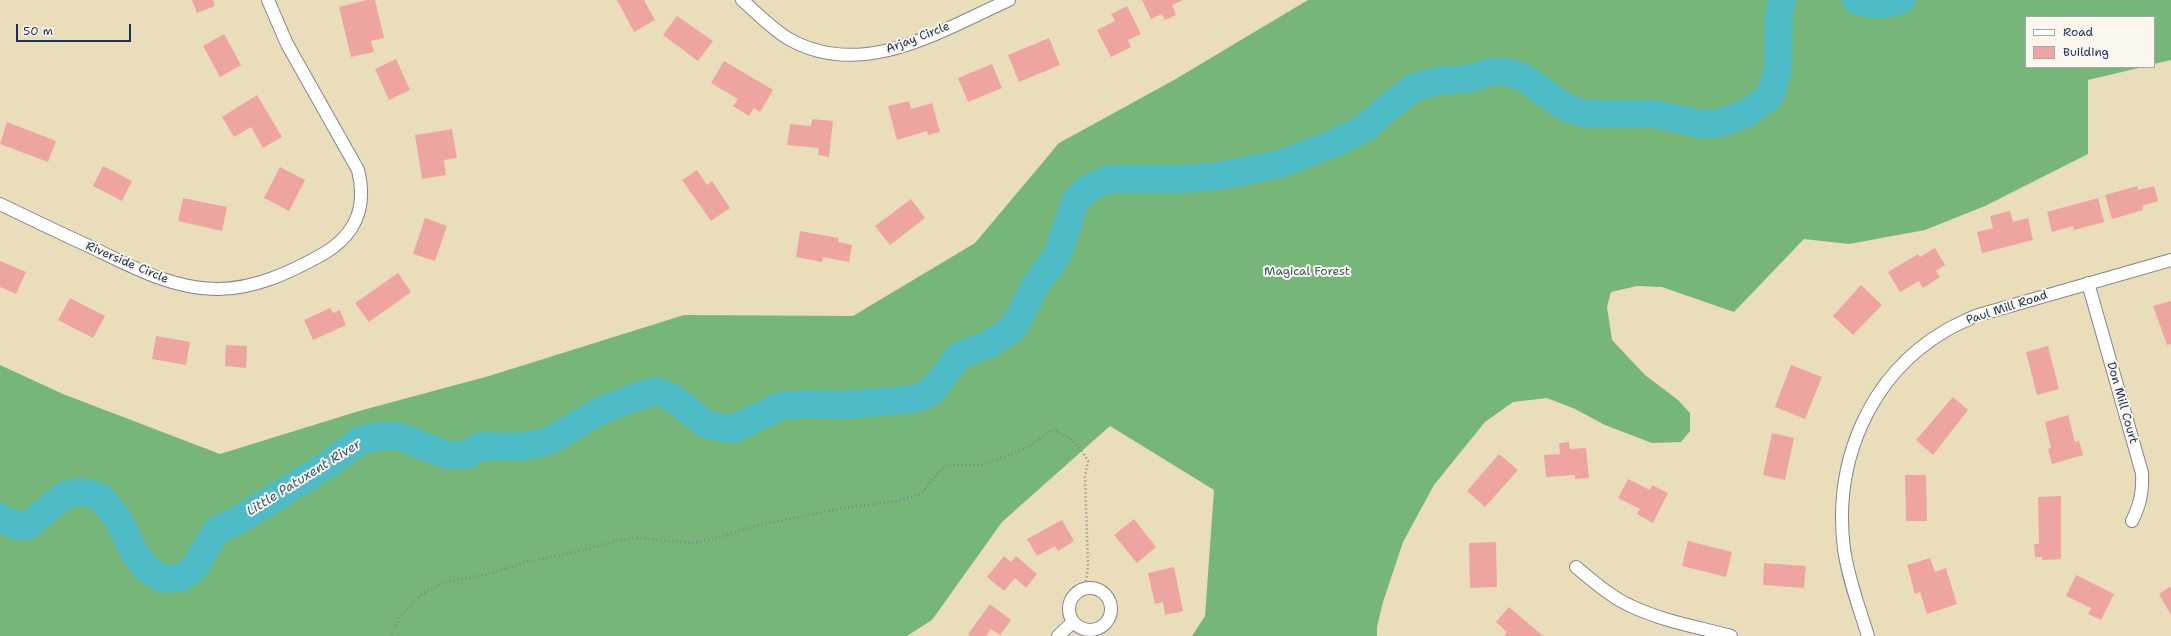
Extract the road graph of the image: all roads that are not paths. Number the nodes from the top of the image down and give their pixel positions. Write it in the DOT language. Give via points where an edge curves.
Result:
graph roads {
  1 [pos="268,0"];
  2 [pos="742,0"];
  3 [pos="1009,0"];
  4 [pos="0,204"];
  5 [pos="2171,260"];
  6 [pos="2088,283"];
  7 [pos="2132,522"];
  8 [pos="1576,567"];
  9 [pos="1074,622"];
  10 [pos="1865,635"];
  11 [pos="1058,636"];
  12 [pos="1731,636"];
  1 -- 4 [label="street, Riverside Circle" via="287,44 358,170 362,187 361,205 355,223 345,237 329,250 303,265 263,281 216,289 185,286 131,267"];
  2 -- 3 [label="street, Arjay Circle" via="789,39 831,53 850,55 870,55 914,42"];
  5 -- 6 [label="street, Paul Mill Road"];
  6 -- 7 [label="street, Don Mill Court" via="2142,473 2140,505"];
  6 -- 10 [label="street, Paul Mill Road" via="1975,316 1945,331 1921,348 1878,395 1862,422 1849,457 1843,489 1844,549"];
  8 -- 12 [label="street" via="1629,606 1664,619"];
  9 -- 9 [label="street" via="1083,629 1092,631 1100,628 1111,614 1107,596 1100,591 1085,589 1076,595 1070,606"];
  9 -- 11 [label="street"];
}
